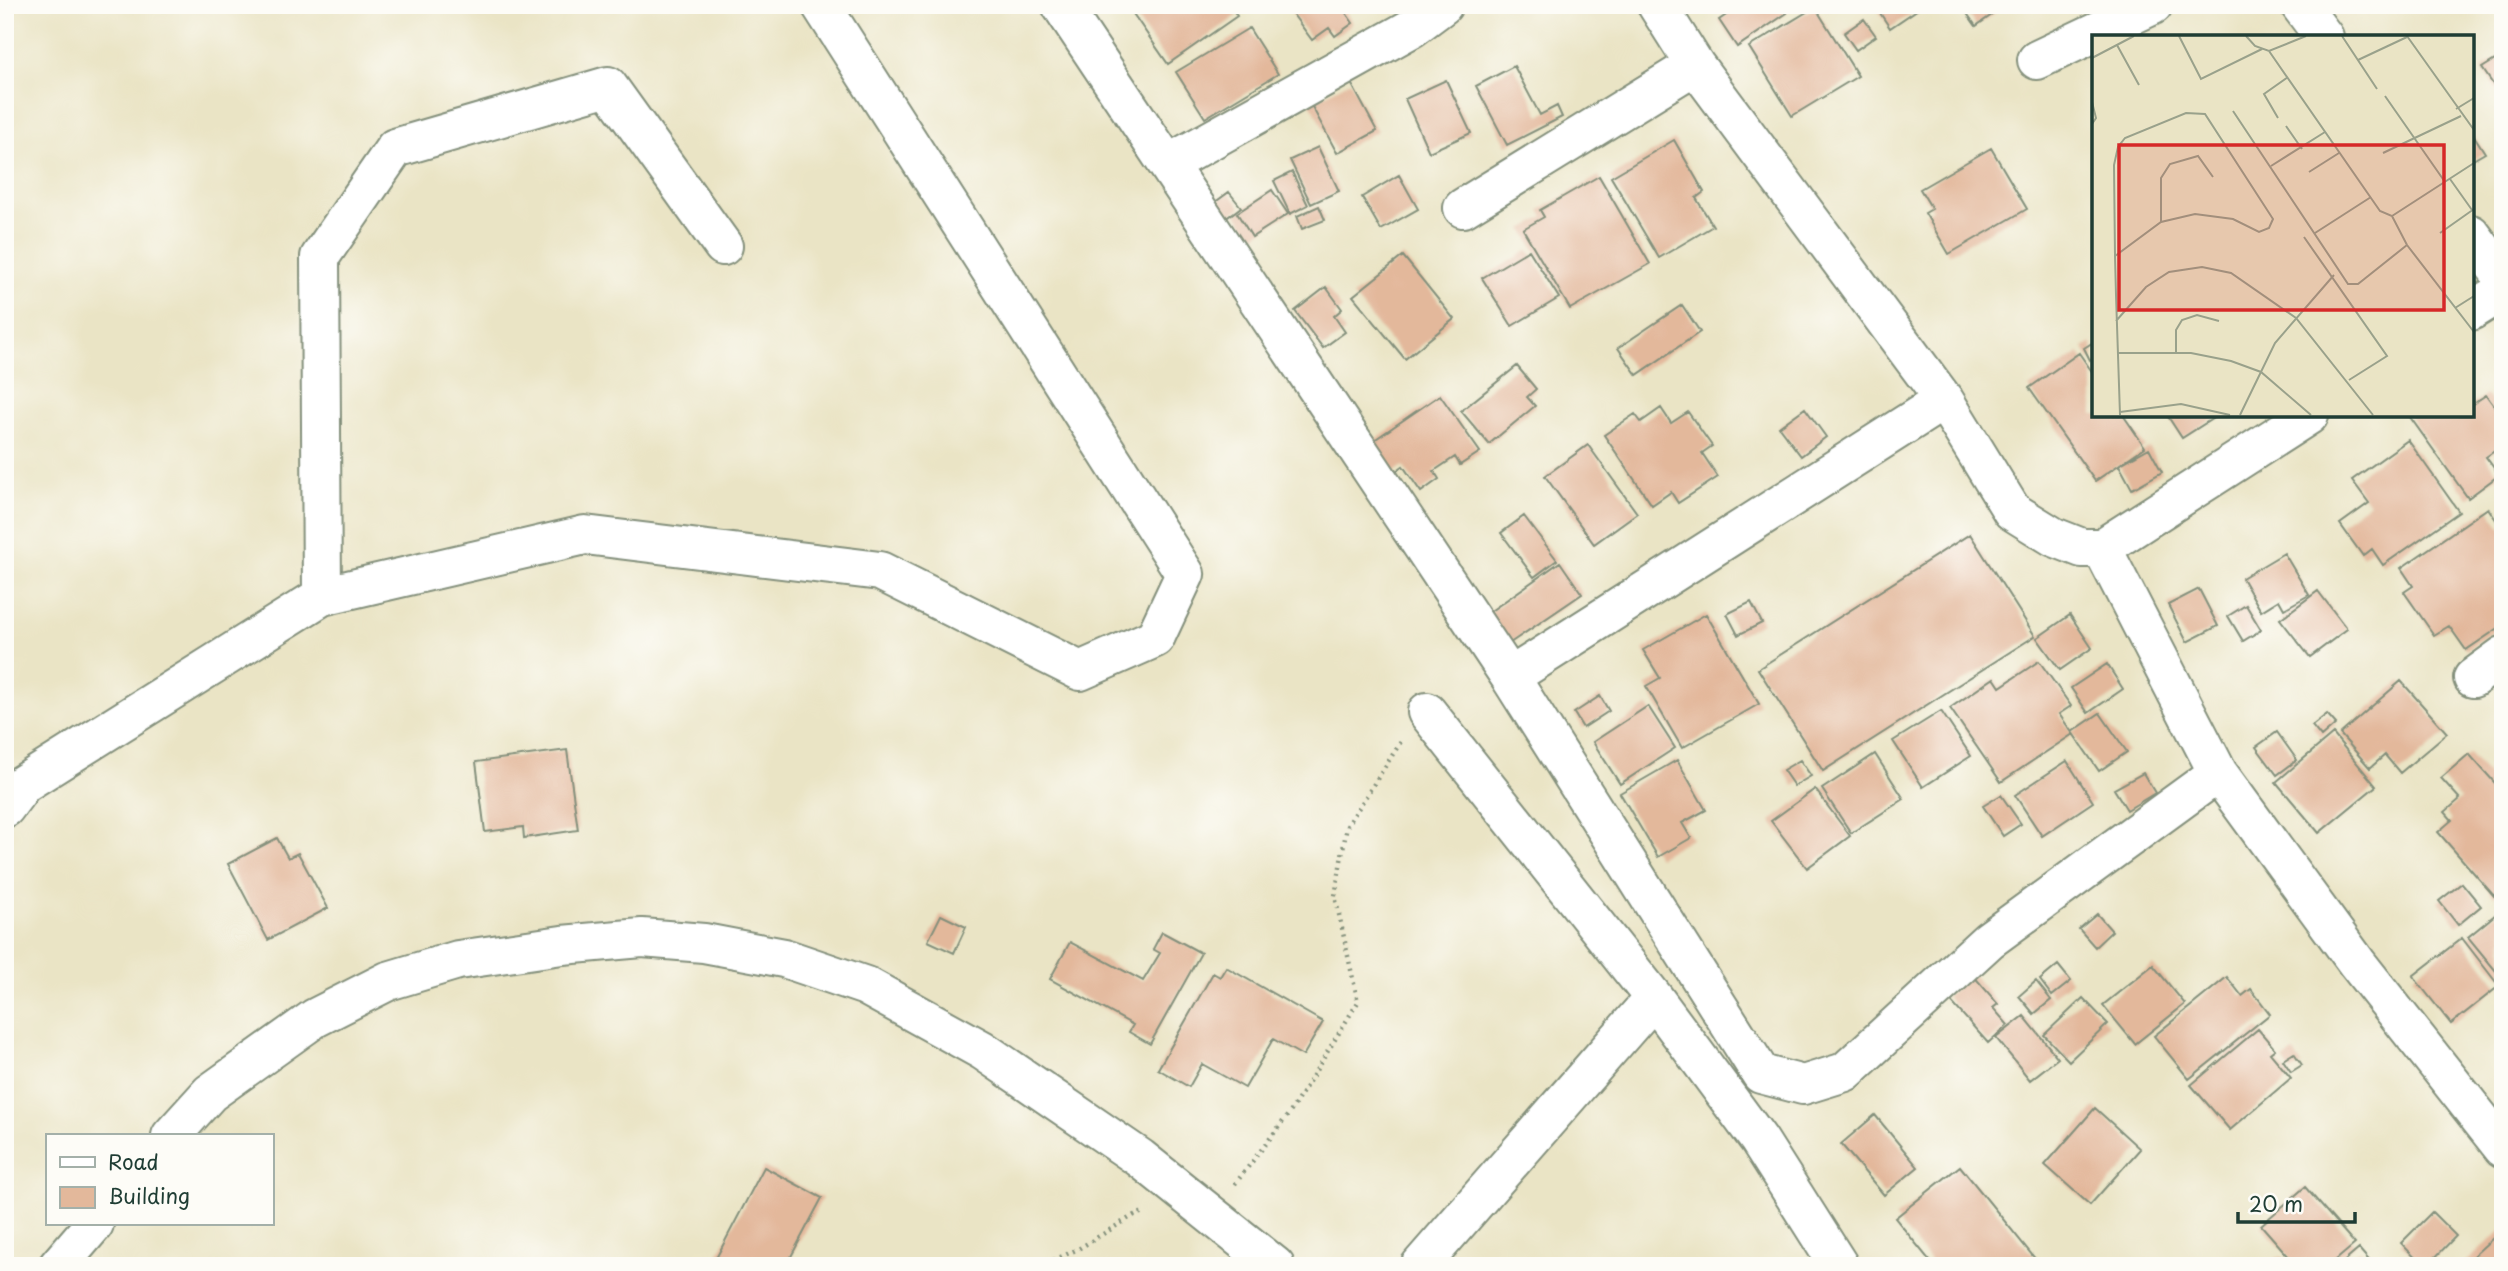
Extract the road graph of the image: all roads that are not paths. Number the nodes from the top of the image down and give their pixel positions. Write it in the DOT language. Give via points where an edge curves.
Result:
graph roads {
  1 [pos="821,5"];
  2 [pos="1061,5"];
  3 [pos="1443,5"];
  4 [pos="1657,5"];
  5 [pos="2153,5"];
  6 [pos="2300,5"];
  7 [pos="1404,17"];
  8 [pos="2322,35"];
  9 [pos="2037,60"];
  10 [pos="1695,65"];
  11 [pos="1168,164"];
  12 [pos="1463,208"];
  13 [pos="2473,237"];
  14 [pos="723,246"];
  15 [pos="2503,276"];
  16 [pos="2503,290"];
  17 [pos="2473,310"];
  18 [pos="1944,400"];
  19 [pos="2307,416"];
  20 [pos="2102,548"];
  21 [pos="322,596"];
  22 [pos="1510,677"];
  23 [pos="1427,712"];
  24 [pos="2218,773"];
  25 [pos="5,808"];
  26 [pos="1654,998"];
  27 [pos="173,1134"];
  28 [pos="2503,1148"];
  29 [pos="92,1226"];
  30 [pos="58,1266"];
  31 [pos="1275,1266"];
  32 [pos="1420,1266"];
  33 [pos="1839,1266"];
  1 -- 21 [label="street" via="1185,573 1154,638 1080,671 880,571 585,535"];
  2 -- 11 [label="street"];
  3 -- 7 [label="street"];
  4 -- 10 [label="street"];
  5 -- 9 [label="street"];
  6 -- 8 [label="street"];
  7 -- 11 [label="street"];
  10 -- 12 [label="street"];
  10 -- 18 [label="street"];
  11 -- 22 [label="street"];
  13 -- 15 [label="street"];
  14 -- 21 [label="street" via="608,86 395,148 320,257"];
  16 -- 17 [label="street"];
  18 -- 20 [label="street" via="2012,511 2054,537 2082,548"];
  18 -- 22 [label="street"];
  19 -- 20 [label="street"];
  20 -- 24 [label="street"];
  21 -- 25 [label="street" via="23,784"];
  22 -- 24 [label="street" via="1761,1074 1803,1086 1845,1072 1989,940"];
  23 -- 26 [label="street"];
  24 -- 28 [label="street" via="2357,963"];
  26 -- 32 [label="street"];
  26 -- 33 [label="street" via="1759,1140"];
  27 -- 31 [label="street" via="210,1093 315,1018 388,981 458,960 562,945 642,938 704,943 784,958 866,986 982,1050 1140,1158"];
  29 -- 30 [label="street"];
}
